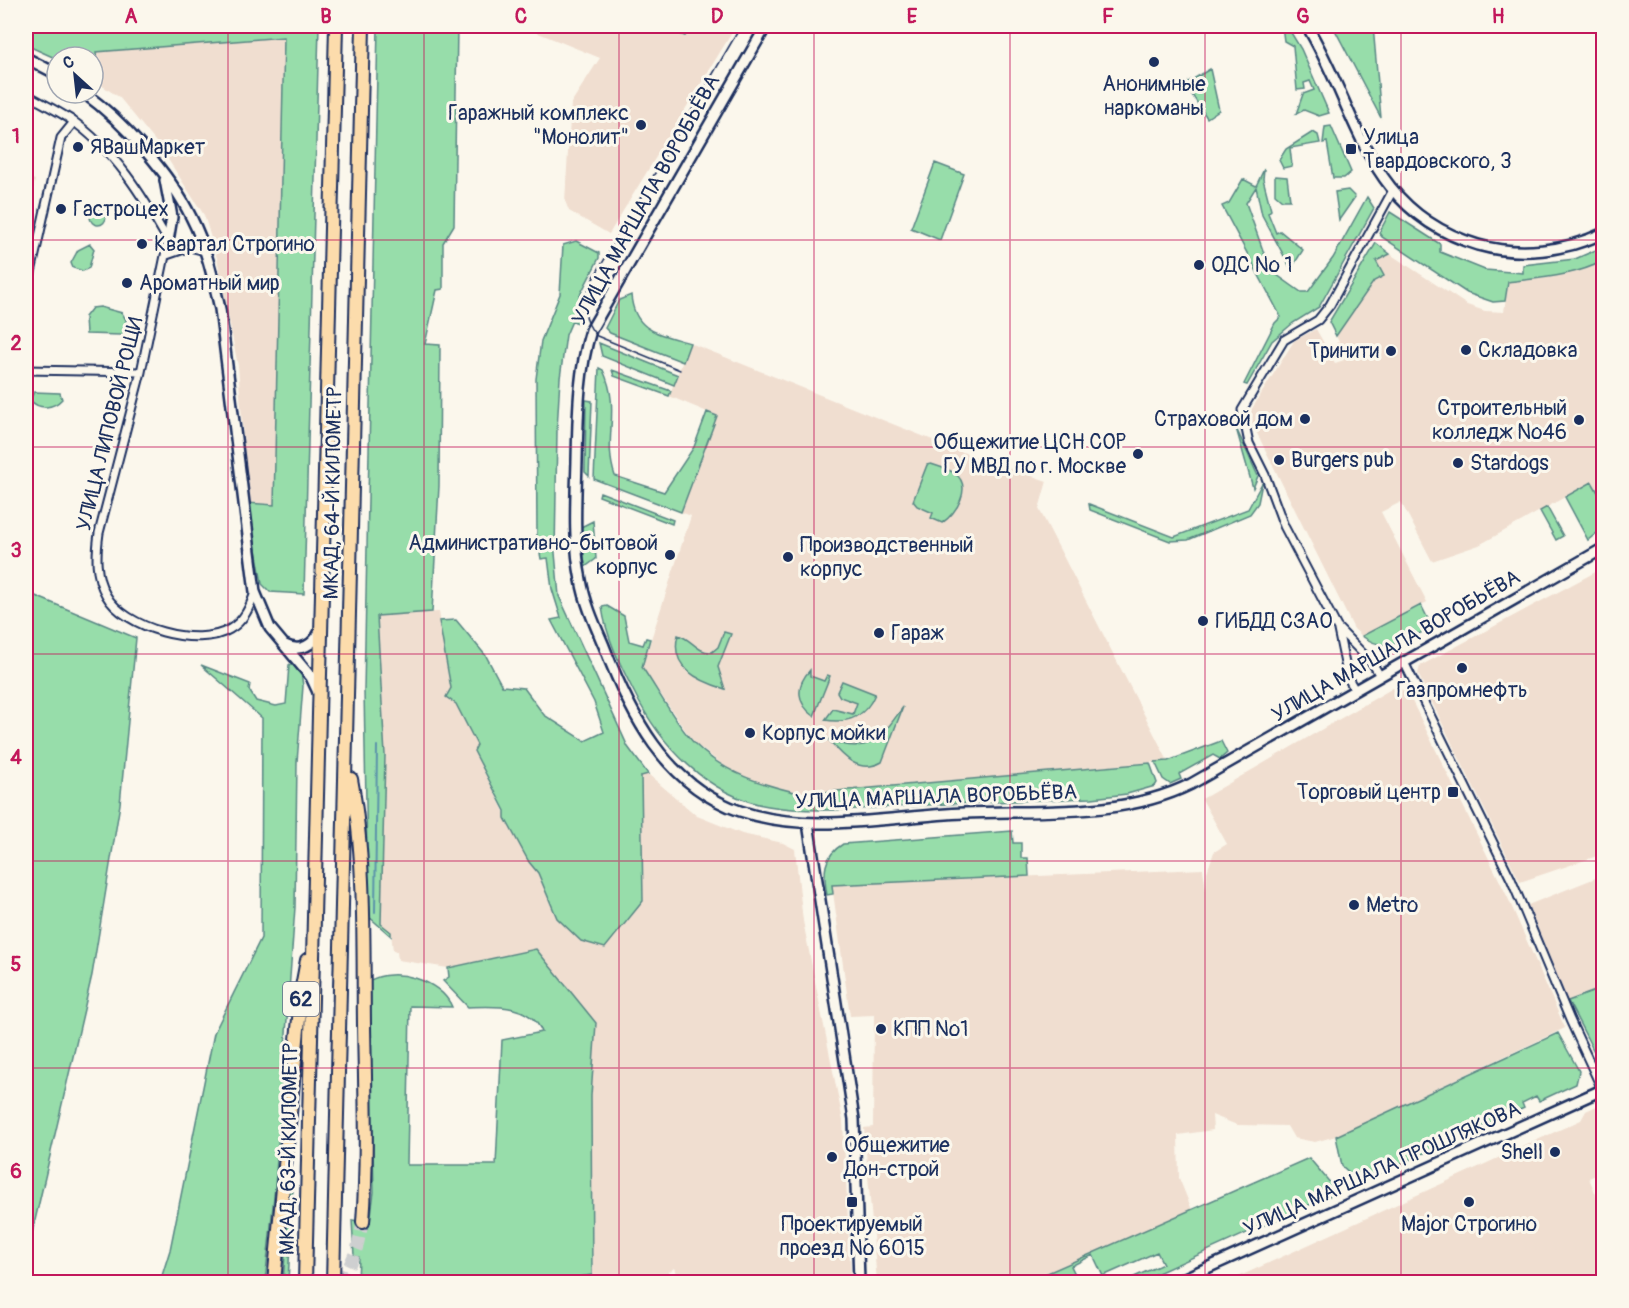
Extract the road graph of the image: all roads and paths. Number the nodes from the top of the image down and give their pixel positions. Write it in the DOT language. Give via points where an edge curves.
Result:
graph roads {
  1 [pos="336,26"];
  2 [pos="363,26"];
  3 [pos="766,26"];
  4 [pos="1307,26"];
  5 [pos="26,58"];
  6 [pos="45,68"];
  7 [pos="26,94"];
  8 [pos="99,105"];
  9 [pos="74,122"];
  10 [pos="165,178"];
  11 [pos="1392,192"];
  12 [pos="1604,233"];
  13 [pos="168,241"];
  14 [pos="205,251"];
  15 [pos="167,255"];
  16 [pos="26,295"];
  17 [pos="26,370"];
  18 [pos="141,372"];
  19 [pos="1604,548"];
  20 [pos="255,592"];
  21 [pos="247,612"];
  22 [pos="262,613"];
  23 [pos="321,626"];
  24 [pos="1337,627"];
  25 [pos="284,645"];
  26 [pos="1404,662"];
  27 [pos="1380,676"];
  28 [pos="1355,690"];
  29 [pos="320,700"];
  30 [pos="346,754"];
  31 [pos="808,823"];
  32 [pos="317,837"];
  33 [pos="314,924"];
  34 [pos="1603,1089"];
  35 [pos="363,1222"];
  36 [pos="275,1279"];
  37 [pos="305,1282"];
  38 [pos="333,1282"];
  39 [pos="859,1282"];
  40 [pos="1176,1282"];
  1 -- 23 [label="highway, МКАД, 64-Й КИЛОМЕТР"];
  2 -- 30 [label="highway, МКАД, 64-Й КИЛОМЕТР"];
  3 -- 31 [label="street, УЛИЦА МАРШАЛА ВОРОБЬЁВА" via="591,330 580,379 577,551 586,600 606,653 640,727 659,754 698,788 731,808"];
  4 -- 11 [label="street"];
  5 -- 6 [label="street"];
  7 -- 9 [label="street"];
  8 -- 10 [label="street" via="121,123"];
  9 -- 13 [label="street" via="127,175"];
  9 -- 16 [label="street" via="61,138"];
  10 -- 13 [label="street" via="172,217"];
  10 -- 14 [label="street" via="192,217"];
  11 -- 12 [label="street" via="1434,227 1487,247 1540,250"];
  11 -- 24 [label="street" via="1330,305 1318,320 1299,329 1279,346 1242,410 1249,443 1284,526"];
  13 -- 15 [label="street, УЛИЦА ЛИПОВОЙ РОЩИ"];
  14 -- 15 [label="street" via="190,247"];
  14 -- 20 [label="street" via="226,349"];
  15 -- 18 [label="street, УЛИЦА ЛИПОВОЙ РОЩИ"];
  17 -- 18 [label="street"];
  18 -- 21 [label="street, УЛИЦА ЛИПОВОЙ РОЩИ" via="99,533 99,581 118,611 149,629 212,636 229,630"];
  19 -- 26 [label="street, УЛИЦА МАРШАЛА ВОРОБЬЁВА"];
  20 -- 21 [label="street, УЛИЦА ЛИПОВОЙ РОЩИ"];
  20 -- 22 [label="street"];
  21 -- 22 [label="street"];
  22 -- 25 [label="street"];
  23 -- 25 [label="street" via="317,638 305,647"];
  23 -- 29 [label="highway, МКАД, 64-Й КИЛОМЕТР"];
  24 -- 27 [label="street"];
  24 -- 28 [label="street" via="1348,678"];
  25 -- 29 [label="street" via="311,677"];
  26 -- 27 [label="street, УЛИЦА МАРШАЛА ВОРОБЬЁВА"];
  26 -- 34 [label="street" via="1511,879"];
  27 -- 28 [label="street, УЛИЦА МАРШАЛА ВОРОБЬЁВА"];
  28 -- 31 [label="street, УЛИЦА МАРШАЛА ВОРОБЬЁВА" via="1191,784 1146,801 1095,808"];
  29 -- 32 [label="highway, МКАД, 64-Й КИЛОМЕТР"];
  30 -- 35 [label="highway" via="357,813 364,966"];
  30 -- 38 [label="highway, МКАД, 64-Й КИЛОМЕТР"];
  31 -- 39 [label="street" via="854,1119"];
  32 -- 33 [label="highway, МКАД, 63-Й КИЛОМЕТР"];
  33 -- 36 [label="highway, 62" via="302,987"];
  33 -- 37 [label="highway, МКАД, 63-Й КИЛОМЕТР"];
  34 -- 40 [label="street, УЛИЦА МАРШАЛА ПРОШЛЯКОВА"];
}
